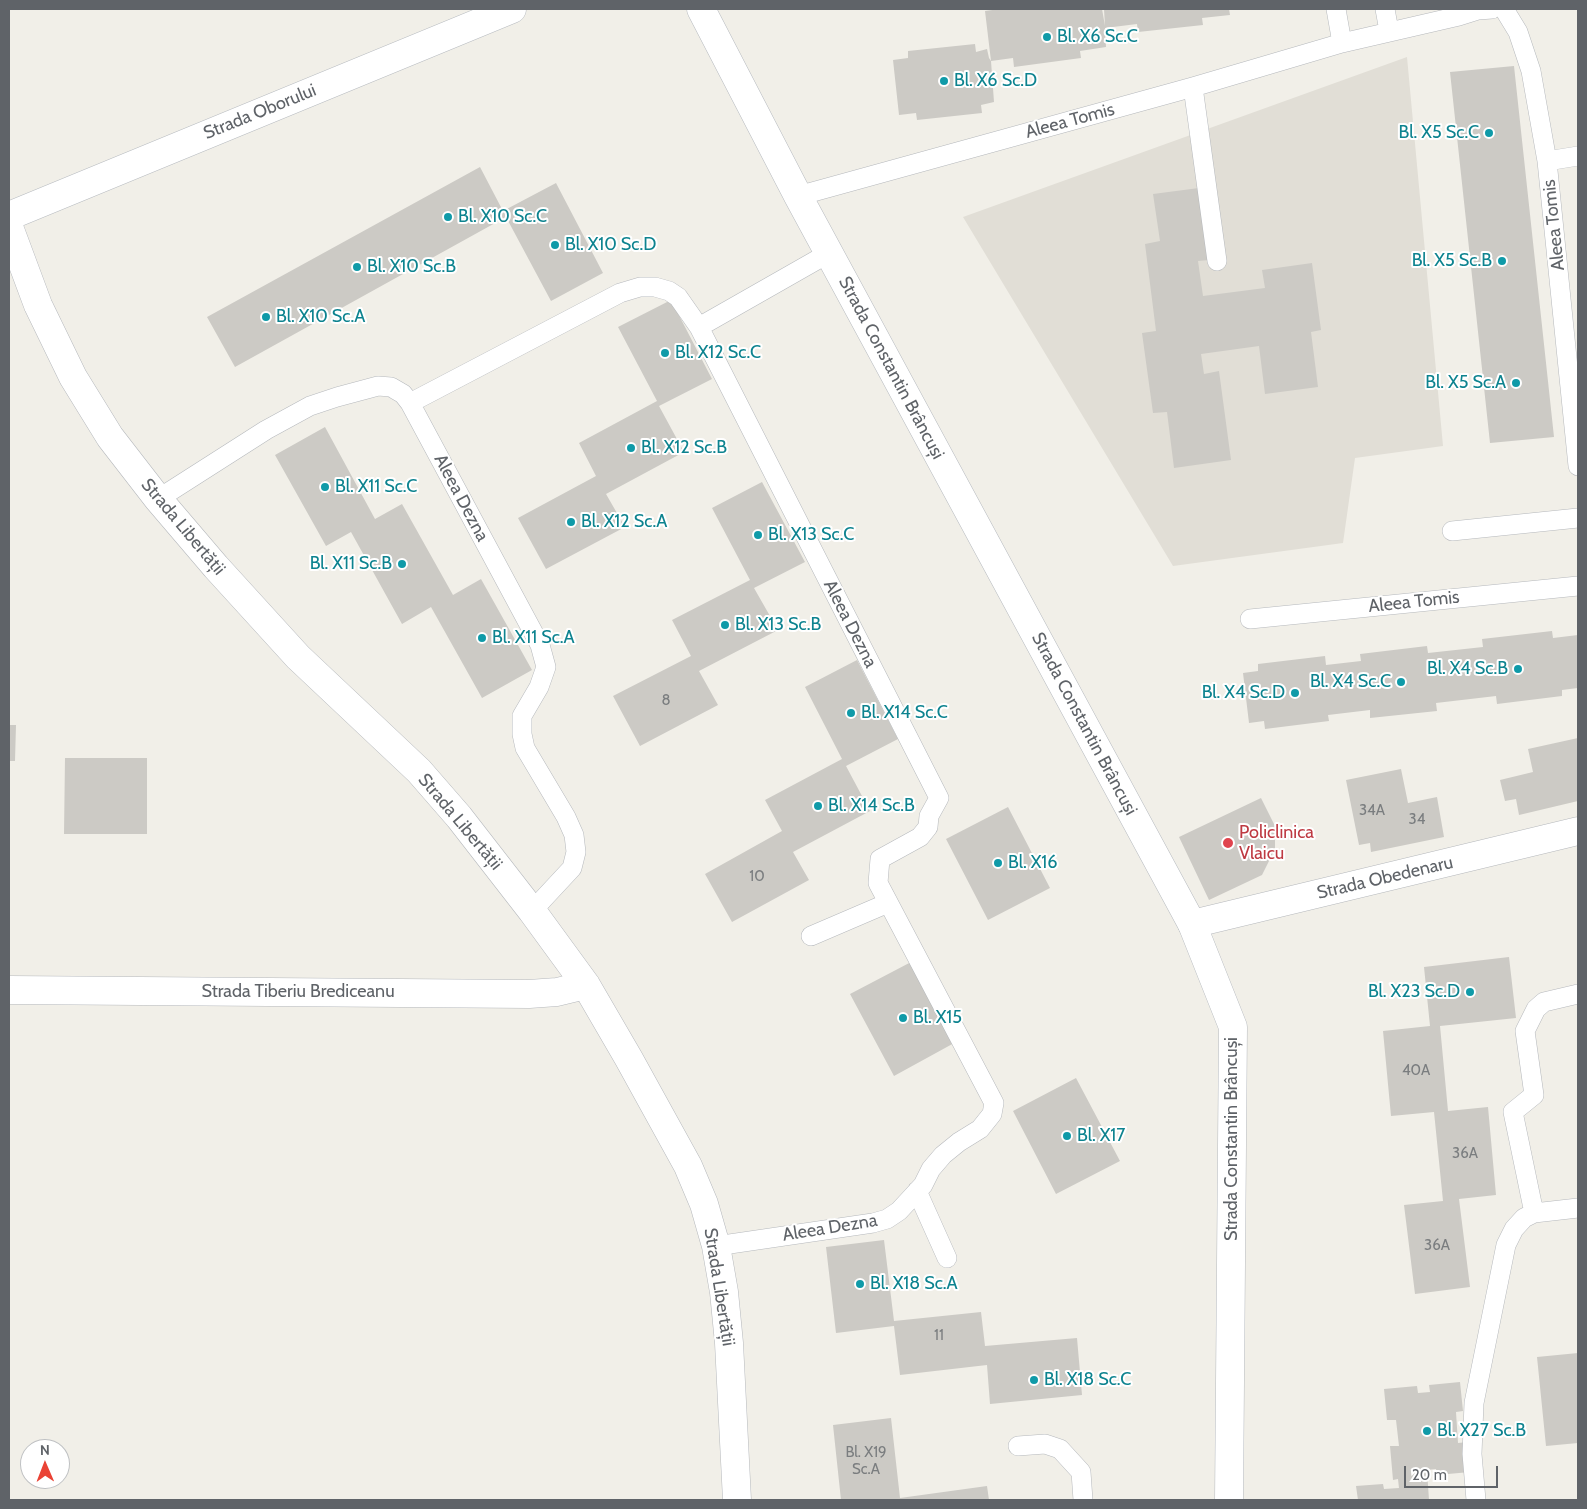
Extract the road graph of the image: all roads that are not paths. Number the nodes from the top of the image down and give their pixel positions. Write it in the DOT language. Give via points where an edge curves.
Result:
graph roads {
  1 [pos="512,9"];
  2 [pos="701,9"];
  3 [pos="1336,9"];
  4 [pos="1385,9"];
  5 [pos="1492,9"];
  6 [pos="1504,9"];
  7 [pos="1459,12"];
  8 [pos="1389,31"];
  9 [pos="1342,43"];
  10 [pos="1193,87"];
  11 [pos="1578,156"];
  12 [pos="1547,161"];
  13 [pos="798,196"];
  14 [pos="9,216"];
  15 [pos="9,227"];
  16 [pos="829,253"];
  17 [pos="1217,261"];
  18 [pos="699,327"];
  19 [pos="1573,349"];
  20 [pos="410,403"];
  21 [pos="1578,466"];
  22 [pos="158,499"];
  23 [pos="1578,518"];
  24 [pos="1452,532"];
  25 [pos="1578,586"];
  26 [pos="1250,619"];
  27 [pos="1578,832"];
  28 [pos="888,903"];
  29 [pos="532,911"];
  30 [pos="1192,924"];
  31 [pos="811,936"];
  32 [pos="586,985"];
  33 [pos="9,990"];
  34 [pos="1578,994"];
  35 [pos="917,1191"];
  36 [pos="1578,1208"];
  37 [pos="1534,1213"];
  38 [pos="716,1246"];
  39 [pos="947,1258"];
  40 [pos="1018,1446"];
  41 [pos="737,1500"];
  42 [pos="1083,1500"];
  43 [pos="1229,1500"];
  44 [pos="1476,1500"];
  1 -- 14 [label="street, Strada Oborului"];
  2 -- 13 [label="street, Strada Constantin Brâncuși"];
  3 -- 9 [label="lane"];
  4 -- 8 [label="lane"];
  5 -- 7 [label="lane, Aleea Tomis"];
  6 -- 12 [label="lane, Aleea Tomis" via="1518,32 1529,62"];
  7 -- 8 [label="lane, Aleea Tomis"];
  8 -- 9 [label="lane, Aleea Tomis"];
  9 -- 10 [label="lane, Aleea Tomis"];
  10 -- 13 [label="lane, Aleea Tomis"];
  10 -- 17 [label="lane"];
  11 -- 12 [label="lane, Aleea Tomis"];
  12 -- 19 [label="lane, Aleea Tomis"];
  13 -- 16 [label="street, Strada Constantin Brâncuși"];
  15 -- 22 [label="street, Strada Libertății" via="38,304 73,377 110,437"];
  16 -- 18 [label="lane"];
  16 -- 30 [label="street, Strada Constantin Brâncuși"];
  18 -- 20 [label="lane, Aleea Dezna" via="669,291 640,287 620,293"];
  18 -- 28 [label="lane, Aleea Dezna" via="939,798 929,816 928,827 920,836 880,858 878,883"];
  19 -- 21 [label="lane, Aleea Tomis"];
  20 -- 22 [label="lane, Aleea Dezna" via="391,387 378,386 310,406"];
  20 -- 29 [label="lane, Aleea Dezna" via="540,645 546,667 539,687 522,716 522,734 525,748 566,817 574,835 576,852 572,868"];
  22 -- 29 [label="street, Strada Libertății" via="298,657 419,772 459,817"];
  23 -- 24 [label="lane"];
  25 -- 26 [label="lane, Aleea Tomis"];
  27 -- 30 [label="street, Strada Obedenaru"];
  28 -- 31 [label="lane"];
  28 -- 35 [label="lane, Aleea Dezna" via="994,1103 992,1114 980,1129 943,1155"];
  29 -- 32 [label="street, Strada Libertății"];
  30 -- 43 [label="street, Strada Constantin Brâncuși" via="1233,1027"];
  32 -- 33 [label="street, Strada Tiberiu Brediceanu" via="529,994"];
  32 -- 38 [label="street, Strada Libertății" via="688,1166 704,1204"];
  34 -- 37 [label="lane" via="1544,1002 1536,1009 1525,1031 1534,1095 1514,1112"];
  35 -- 38 [label="lane, Aleea Dezna" via="899,1211 874,1223"];
  35 -- 39 [label="lane"];
  36 -- 37 [label="lane"];
  37 -- 44 [label="lane" via="1514,1229 1506,1245 1474,1403 1472,1454"];
  38 -- 41 [label="street, Strada Libertății" via="729,1342"];
  40 -- 42 [label="lane" via="1045,1444 1060,1449 1081,1472"];
}
